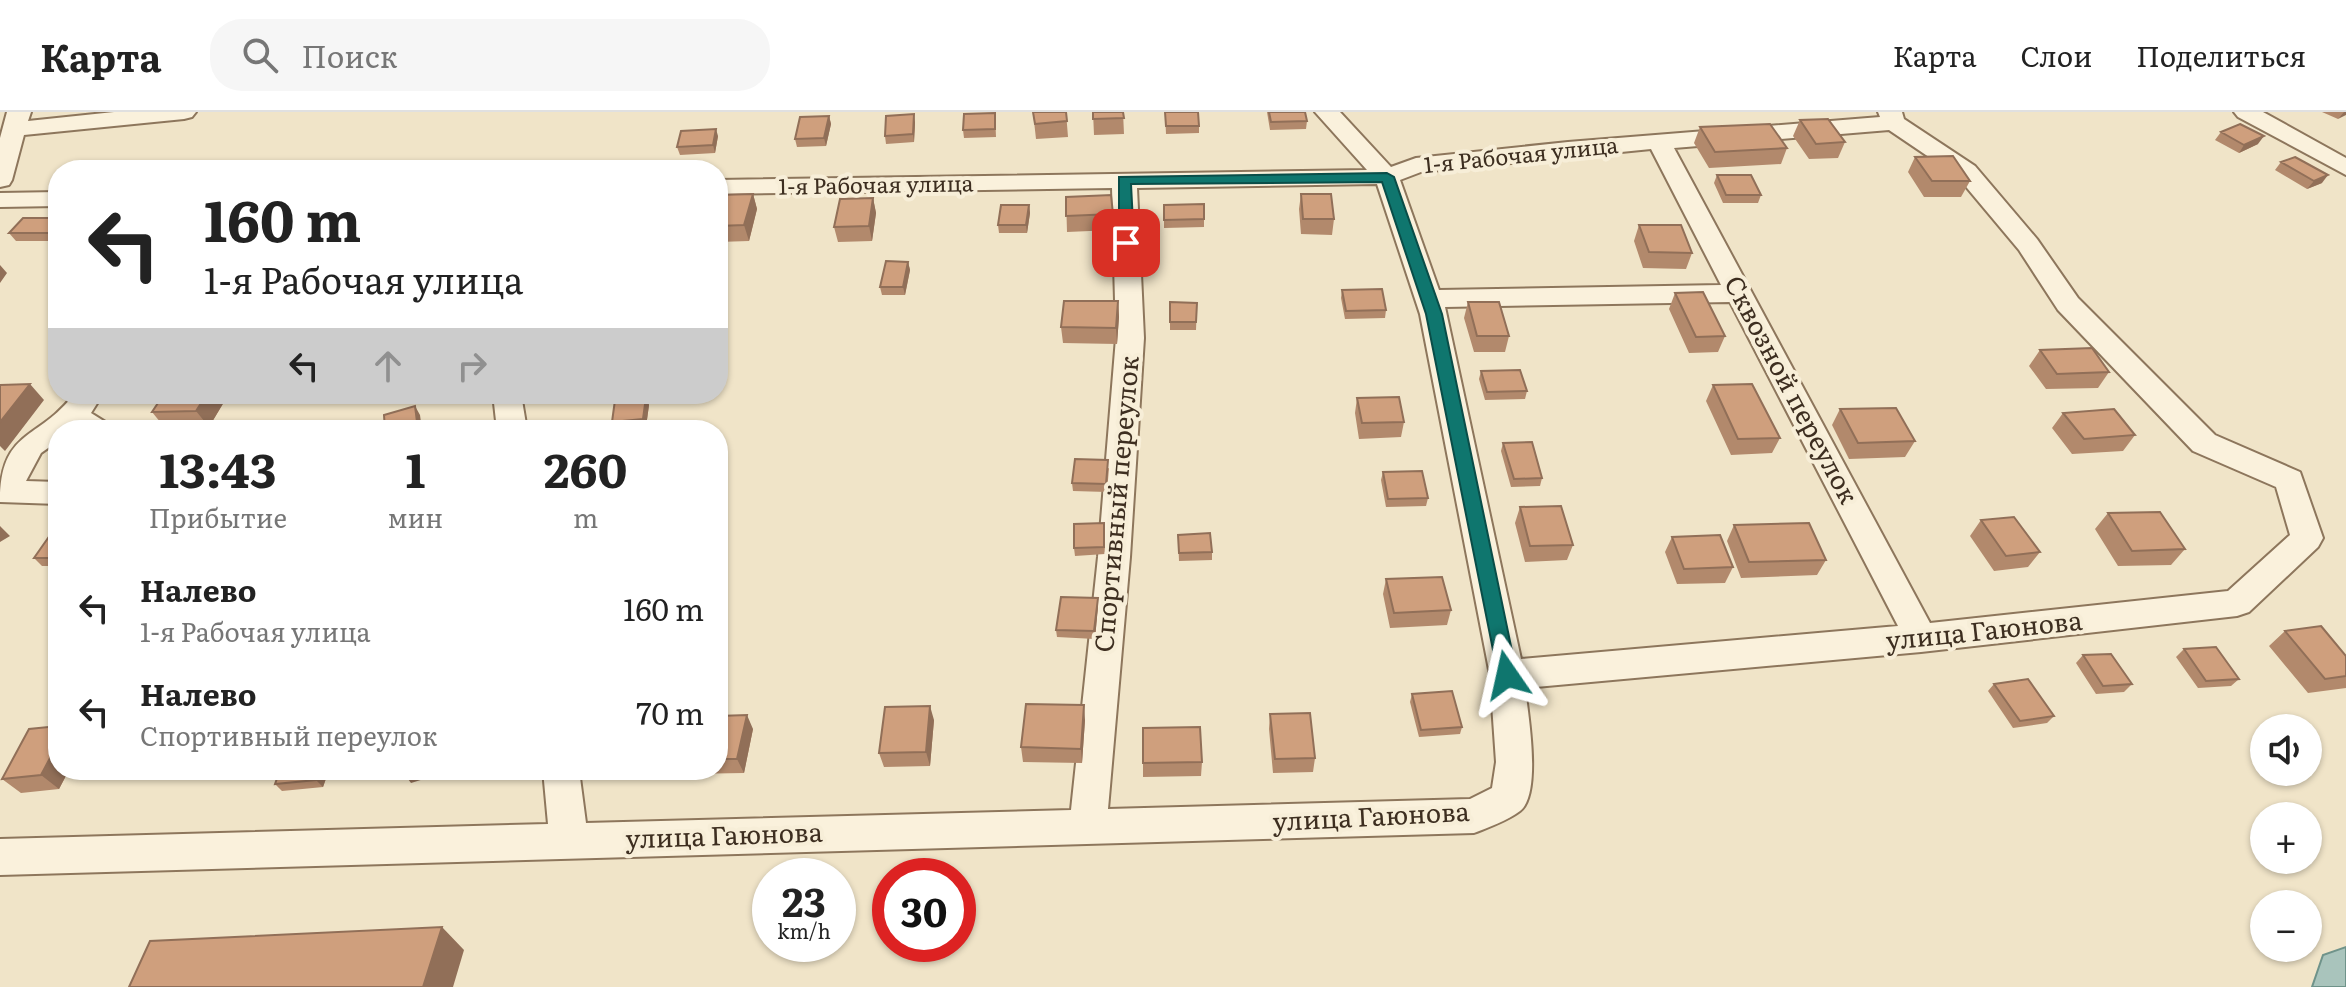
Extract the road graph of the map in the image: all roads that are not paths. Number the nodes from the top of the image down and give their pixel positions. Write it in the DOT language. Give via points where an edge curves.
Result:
graph roads {
  1 [pos="184,112"];
  2 [pos="1327,112"];
  3 [pos="2246,112"];
  4 [pos="1892,118"];
  5 [pos="17,121"];
  6 [pos="1660,143"];
  7 [pos="2346,168"];
  8 [pos="1387,177"];
  9 [pos="0,180"];
  10 [pos="1124,180"];
  11 [pos="728,187"];
  12 [pos="48,199"];
  13 [pos="0,200"];
  14 [pos="1740,293"];
  15 [pos="1429,299"];
  16 [pos="48,435"];
  17 [pos="48,493"];
  18 [pos="1921,638"];
  19 [pos="1507,675"];
  20 [pos="562,780"];
  21 [pos="1088,827"];
  22 [pos="569,841"];
  23 [pos="0,857"];
  1 -- 5 [label="street"];
  2 -- 8 [label="street"];
  3 -- 7 [label="street"];
  4 -- 6 [label="street, 1-я Рабочая улица"];
  4 -- 18 [label="street, улица Гаюнова" via="1966,171 2028,245 2068,304 2204,443 2289,480 2307,538 2237,603"];
  5 -- 9 [label="street"];
  6 -- 8 [label="street, 1-я Рабочая улица" via="1416,165"];
  6 -- 14 [label="street, Сквозной переулок"];
  8 -- 10 [label="street, 1-я Рабочая улица"];
  8 -- 15 [label="street"];
  10 -- 11 [label="street, 1-я Рабочая улица"];
  10 -- 21 [label="street, Спортивный переулок" via="1130,338"];
  12 -- 13 [label="street"];
  14 -- 15 [label="street"];
  14 -- 18 [label="street, Сквозной переулок"];
  15 -- 19 [label="street"];
  16 -- 17 [label="street" via="30,446 5,492"];
  18 -- 19 [label="street, улица Гаюнова"];
  19 -- 21 [label="street, улица Гаюнова" via="1514,762 1509,798 1474,816"];
  20 -- 22 [label="street"];
  21 -- 22 [label="street, улица Гаюнова"];
  22 -- 23 [label="street, улица Гаюнова"];
}
